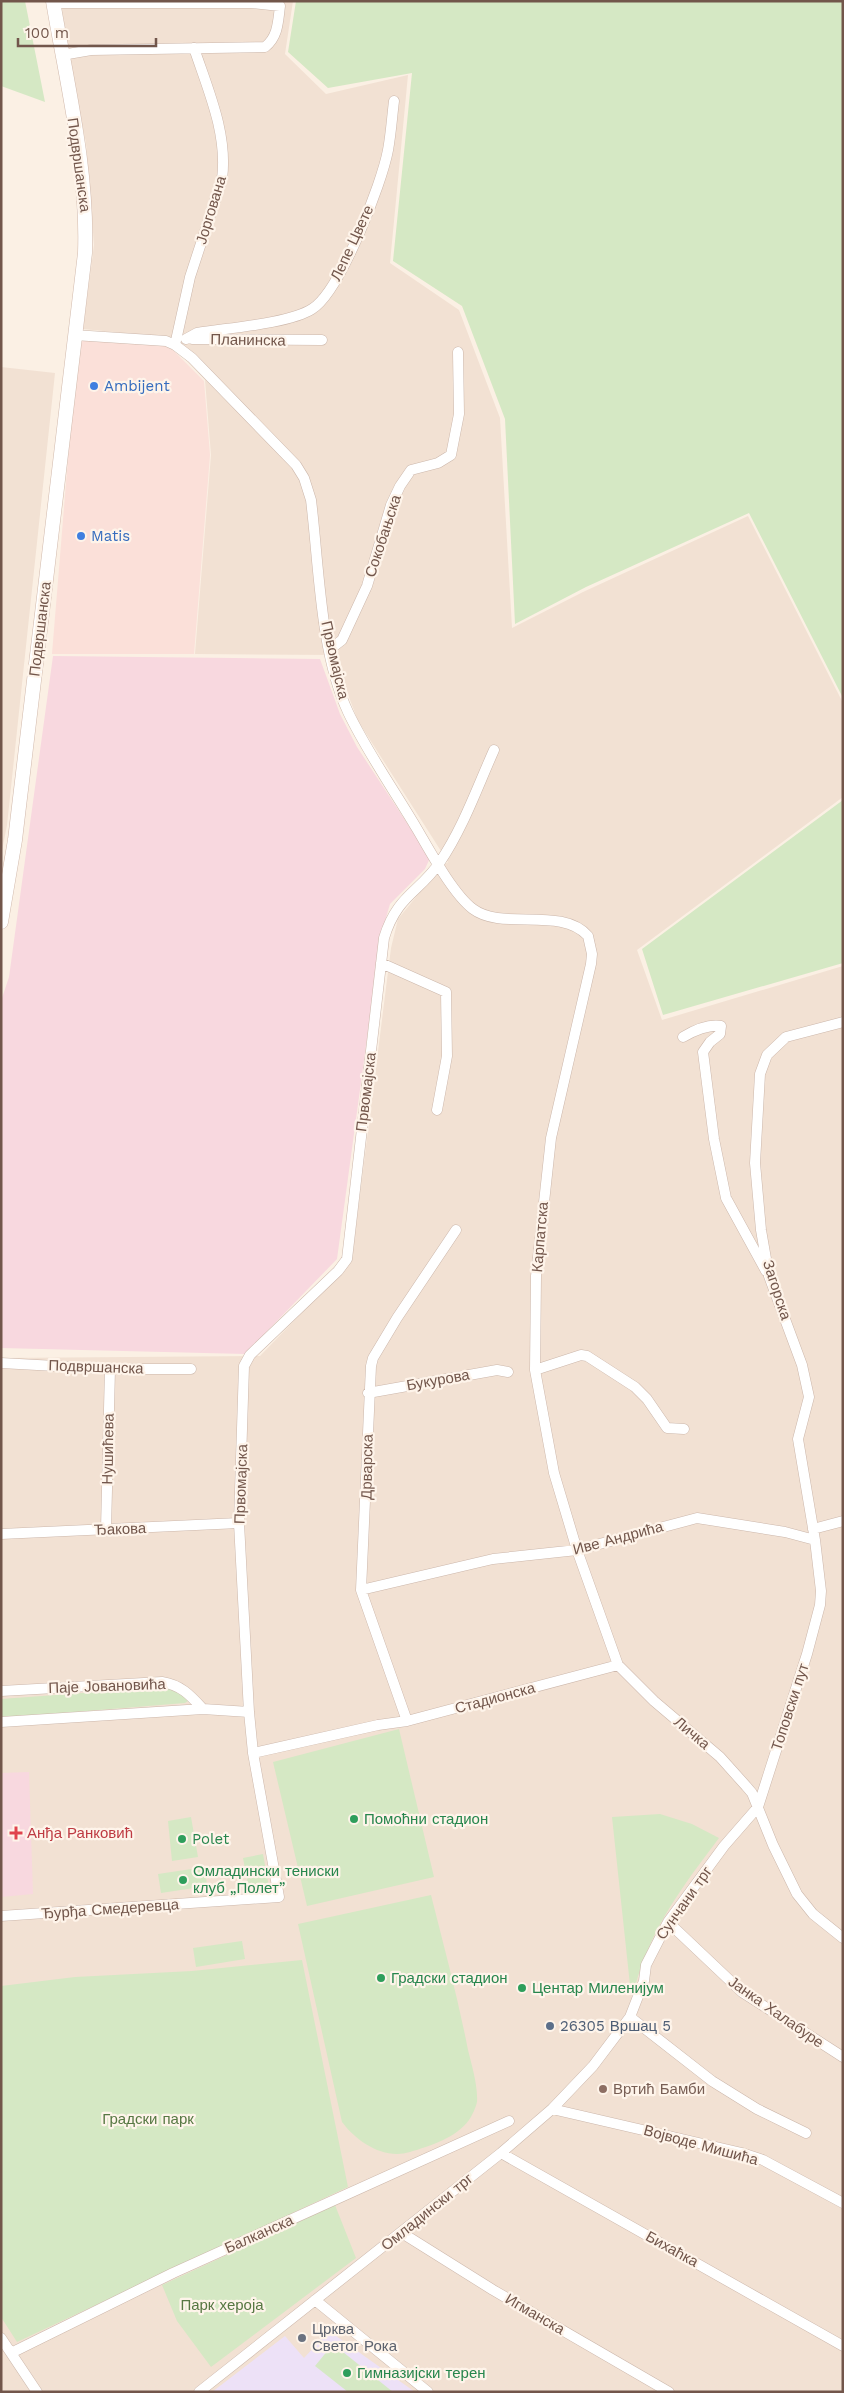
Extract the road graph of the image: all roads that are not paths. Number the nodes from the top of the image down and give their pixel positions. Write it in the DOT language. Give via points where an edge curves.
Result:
graph roads {
  1 [pos="53,2"];
  2 [pos="194,48"];
  3 [pos="62,55"];
  4 [pos="394,101"];
  5 [pos="74,334"];
  6 [pos="186,339"];
  7 [pos="322,340"];
  8 [pos="175,345"];
  9 [pos="458,352"];
  10 [pos="330,650"];
  11 [pos="494,750"];
  12 [pos="438,864"];
  13 [pos="4,889"];
  14 [pos="1,922"];
  15 [pos="381,963"];
  16 [pos="843,1022"];
  17 [pos="683,1037"];
  18 [pos="437,1110"];
  19 [pos="456,1230"];
  20 [pos="769,1276"];
  21 [pos="1,1363"];
  22 [pos="110,1369"];
  23 [pos="191,1369"];
  24 [pos="535,1370"];
  25 [pos="508,1372"];
  26 [pos="368,1393"];
  27 [pos="684,1429"];
  28 [pos="843,1521"];
  29 [pos="239,1524"];
  30 [pos="814,1528"];
  31 [pos="106,1529"];
  32 [pos="1,1534"];
  33 [pos="815,1540"];
  34 [pos="577,1550"];
  35 [pos="362,1590"];
  36 [pos="820,1605"];
  37 [pos="618,1665"];
  38 [pos="1,1691"];
  39 [pos="203,1709"];
  40 [pos="249,1712"];
  41 [pos="407,1721"];
  42 [pos="1,1722"];
  43 [pos="253,1754"];
  44 [pos="758,1808"];
  45 [pos="279,1897"];
  46 [pos="1,1916"];
  47 [pos="668,1922"];
  48 [pos="843,1938"];
  49 [pos="632,2014"];
  50 [pos="843,2057"];
  51 [pos="552,2109"];
  52 [pos="509,2121"];
  53 [pos="806,2133"];
  54 [pos="501,2153"];
  55 [pos="843,2203"];
  56 [pos="402,2233"];
  57 [pos="315,2300"];
  58 [pos="1,2338"];
  59 [pos="843,2346"];
  60 [pos="11,2353"];
  61 [pos="37,2392"];
  62 [pos="199,2392"];
  63 [pos="428,2392"];
  64 [pos="669,2392"];
  1 -- 2 [label="street" via="280,6 276,34 265,47"];
  1 -- 3 [label="street, Подвршанска"];
  2 -- 3 [label="street" via="91,50"];
  2 -- 8 [label="street, Јоргована" via="221,132 224,163 222,179 190,277"];
  3 -- 5 [label="street, Подвршанска" via="83,177 86,219 85,253"];
  4 -- 6 [label="street, Лепе Цвете" via="388,151 364,225 333,285 313,309 288,318 197,333"];
  5 -- 8 [label="street" via="166,341"];
  5 -- 13 [label="street, Подвршанска"];
  6 -- 7 [label="street, Планинска"];
  6 -- 8 [label="street, Планинска"];
  8 -- 10 [label="street, Првомајска" via="192,358 296,465 304,478 311,500"];
  9 -- 10 [label="street, Сокобањска" via="458,414 451,455 438,463 411,470 400,486 391,505 367,586 342,640"];
  10 -- 12 [label="street, Првомајска" via="347,711"];
  11 -- 12 [label="street" via="460,828"];
  12 -- 15 [label="street, Првомајска" via="392,914 384,938"];
  12 -- 24 [label="street, Карпатска" via="468,904 478,912 578,928 588,936 592,954 550,1138 536,1276"];
  13 -- 14 [label="street, Подвршанска"];
  15 -- 18 [label="street" via="446,992 447,1056"];
  15 -- 29 [label="street, Првомајска" via="347,1260 246,1361"];
  16 -- 20 [label="street, Загорска" via="786,1037 767,1055 762,1065 755,1163"];
  17 -- 20 [label="street" via="721,1026 720,1034 703,1052 714,1139 726,1198"];
  19 -- 26 [label="street, Дрварска" via="373,1358"];
  20 -- 30 [label="street, Загорска" via="802,1365 810,1397 798,1439"];
  21 -- 22 [label="street, Подвршанска"];
  22 -- 23 [label="street, Подвршанска"];
  22 -- 31 [label="street, Нушићева"];
  24 -- 27 [label="street" via="581,1355 587,1356 635,1387 667,1428"];
  24 -- 34 [label="street, Карпатска" via="554,1473"];
  25 -- 26 [label="street, Букурова" via="497,1370"];
  26 -- 35 [label="street, Дрварска"];
  28 -- 30 [label="street"];
  29 -- 31 [label="street, Ђакова"];
  29 -- 40 [label="street, Првомајска"];
  30 -- 33 [label="street, Загорска"];
  31 -- 32 [label="street, Ђакова"];
  33 -- 34 [label="street, Иве Андрића" via="697,1518"];
  33 -- 36 [label="street, Загорска"];
  34 -- 35 [label="street, Иве Андрића" via="493,1559"];
  34 -- 37 [label="street"];
  35 -- 41 [label="street, Дрварска"];
  36 -- 44 [label="street, Топовски пут"];
  37 -- 41 [label="street, Стадионска"];
  37 -- 44 [label="street, Личка" via="654,1701 720,1756 752,1793"];
  38 -- 39 [label="street, Паје Јовановића" via="162,1682 186,1691"];
  39 -- 40 [label="street, Паје Јовановића"];
  39 -- 42 [label="street, Паје Јовановића"];
  40 -- 43 [label="street, Првомајска"];
  41 -- 43 [label="street, Стадионска"];
  43 -- 45 [label="street, Првомајска"];
  44 -- 47 [label="street, Сунчани трг" via="724,1846"];
  44 -- 48 [label="street, Личка" via="797,1894 809,1909"];
  45 -- 46 [label="street, Ђурђа Смедеревца"];
  47 -- 49 [label="street, Сунчани трг" via="646,1965"];
  47 -- 50 [label="street, Јанка Халабуре" via="742,1992"];
  49 -- 51 [label="street, Омладински трг" via="606,2052"];
  49 -- 53 [label="street" via="712,2081"];
  51 -- 54 [label="street, Омладински трг"];
  51 -- 55 [label="street, Војводе Мишића" via="742,2153 772,2165"];
  52 -- 60 [label="street, Балканска" via="181,2270"];
  54 -- 56 [label="street, Омладински трг"];
  54 -- 59 [label="street, Бихаћка"];
  56 -- 57 [label="street, Омладински трг"];
  56 -- 64 [label="street, Игманска"];
  57 -- 62 [label="street, Омладински трг"];
  57 -- 63 [label="street"];
  58 -- 60 [label="street"];
  60 -- 61 [label="street"];
}
